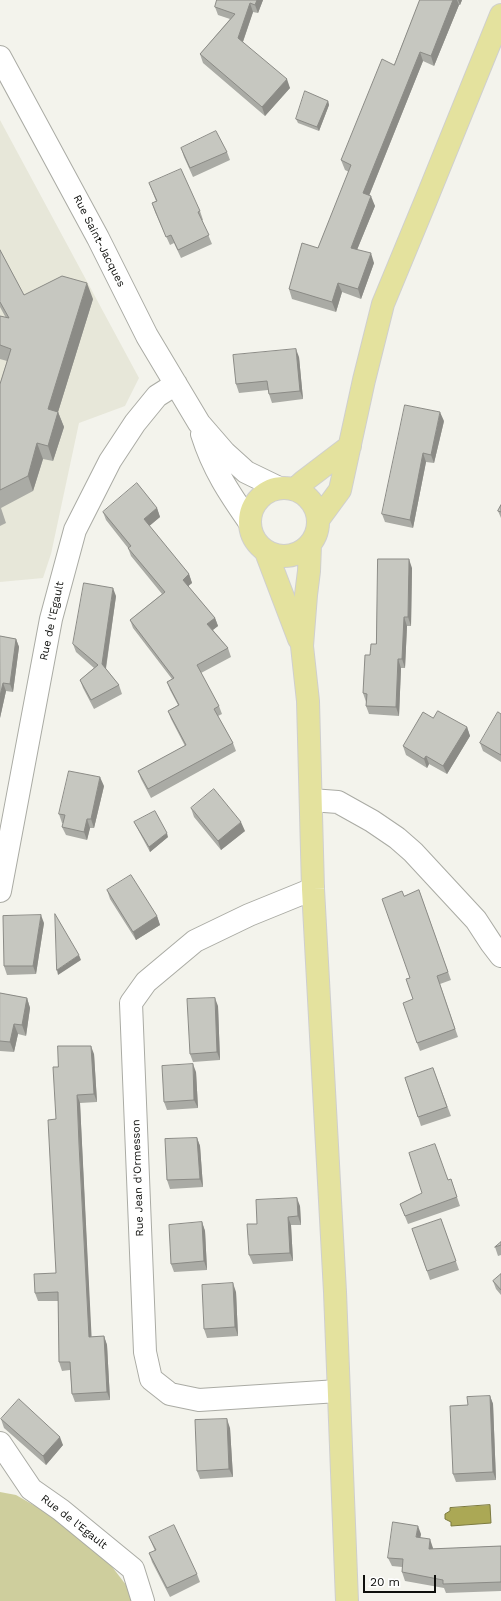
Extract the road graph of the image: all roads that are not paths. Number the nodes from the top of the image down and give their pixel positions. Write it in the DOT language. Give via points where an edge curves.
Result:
graph roads {
  1 [pos="501,15"];
  2 [pos="0,57"];
  3 [pos="176,384"];
  4 [pos="199,423"];
  5 [pos="350,446"];
  6 [pos="287,489"];
  7 [pos="318,520"];
  8 [pos="250,523"];
  9 [pos="310,545"];
  10 [pos="266,552"];
  11 [pos="302,646"];
  12 [pos="311,800"];
  13 [pos="313,889"];
  14 [pos="0,891"];
  15 [pos="501,956"];
  16 [pos="338,1391"];
  17 [pos="0,1444"];
  18 [pos="143,1601"];
  19 [pos="347,1601"];
  1 -- 5 [label="main road" via="382,304"];
  2 -- 3 [label="street, Rue Saint-Jacques" via="98,238 147,336"];
  3 -- 4 [label="street, Rue Saint-Jacques"];
  3 -- 14 [label="street, Rue de l'Egault" via="157,396 135,423 110,461 75,530 51,619"];
  4 -- 6 [label="street, Rue Saint-Jacques" via="225,453 246,472"];
  4 -- 8 [label="street, Rue Saint-Jacques" via="209,456 219,476"];
  5 -- 6 [label="main road" via="304,481"];
  5 -- 7 [label="main road" via="340,490"];
  6 -- 7 [label="main road" via="304,494 312,501"];
  6 -- 8 [label="main road" via="265,494 255,504"];
  7 -- 9 [label="main road" via="318,529"];
  8 -- 10 [label="main road" via="252,534"];
  9 -- 10 [label="main road" via="290,556"];
  9 -- 11 [label="main road"];
  10 -- 11 [label="main road"];
  11 -- 12 [label="main road" via="308,701"];
  12 -- 13 [label="main road"];
  12 -- 15 [label="street" via="338,802 397,838 468,910"];
  13 -- 16 [label="main road"];
  13 -- 16 [label="street, Rue Jean d'Ormesson" via="249,915 195,941 146,982 131,1003 145,1352 151,1379 170,1394 199,1400"];
  16 -- 19 [label="main road"];
  17 -- 18 [label="street, Rue de l'Egault" via="31,1489 61,1510 132,1569"];
}
